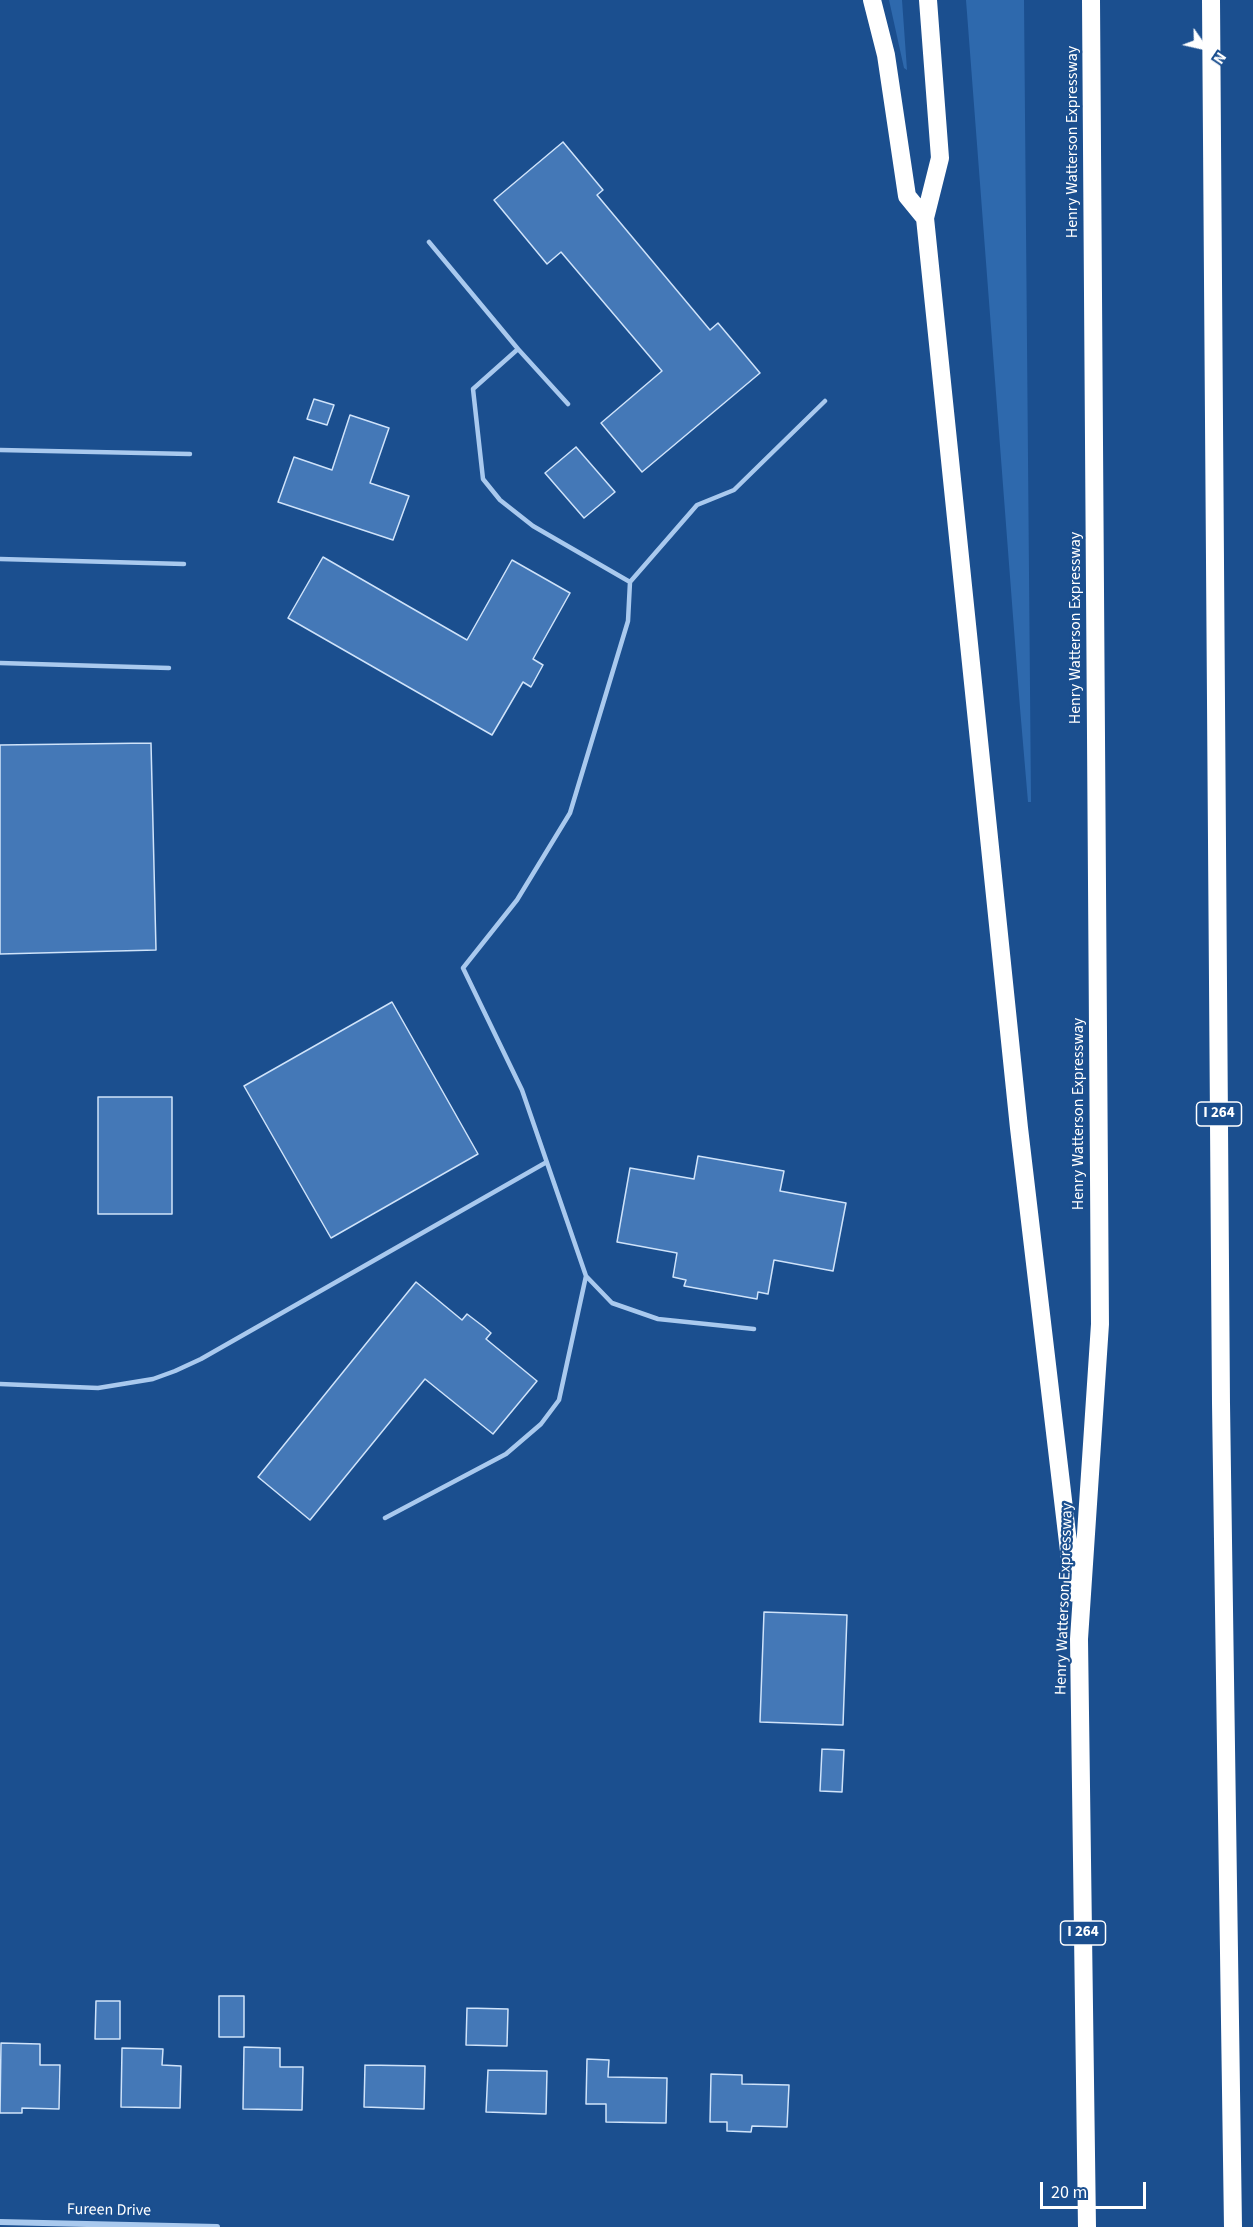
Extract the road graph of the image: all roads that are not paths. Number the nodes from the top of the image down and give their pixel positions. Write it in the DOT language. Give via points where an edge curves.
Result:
graph roads {
  1 [pos="872,0"];
  2 [pos="928,0"];
  3 [pos="1091,0"];
  4 [pos="1211,0"];
  5 [pos="925,218"];
  6 [pos="429,242"];
  7 [pos="518,349"];
  8 [pos="825,401"];
  9 [pos="568,404"];
  10 [pos="0,450"];
  11 [pos="190,454"];
  12 [pos="0,559"];
  13 [pos="184,564"];
  14 [pos="630,582"];
  15 [pos="0,663"];
  16 [pos="169,668"];
  17 [pos="545,1163"];
  18 [pos="586,1276"];
  19 [pos="754,1329"];
  20 [pos="0,1384"];
  21 [pos="385,1518"];
  22 [pos="1079,1639"];
  23 [pos="0,2222"];
  24 [pos="217,2227"];
  25 [pos="1087,2227"];
  26 [pos="1233,2227"];
  1 -- 5 [label="highway" via="885,55 907,196"];
  2 -- 5 [label="highway" via="940,158"];
  3 -- 22 [label="highway, Henry Watterson Expressway / I 264" via="1100,1324"];
  4 -- 26 [label="highway, I 264" via="1221,1391"];
  5 -- 22 [label="highway" via="1018,1128"];
  6 -- 7 [label="lane"];
  7 -- 9 [label="lane"];
  7 -- 14 [label="lane" via="473,389 483,479 500,500 533,526"];
  8 -- 14 [label="lane" via="734,489 698,505"];
  10 -- 11 [label="lane"];
  12 -- 13 [label="lane"];
  14 -- 17 [label="lane" via="628,621 570,813 517,900 463,968 522,1090"];
  15 -- 16 [label="lane"];
  17 -- 18 [label="lane"];
  17 -- 20 [label="lane" via="175,1371 153,1379 98,1388"];
  18 -- 19 [label="lane" via="612,1303 658,1319"];
  18 -- 21 [label="lane" via="559,1400 541,1424 506,1454"];
  22 -- 25 [label="highway, Henry Watterson Expressway / I 264"];
  23 -- 24 [label="street, Fureen Drive"];
}
